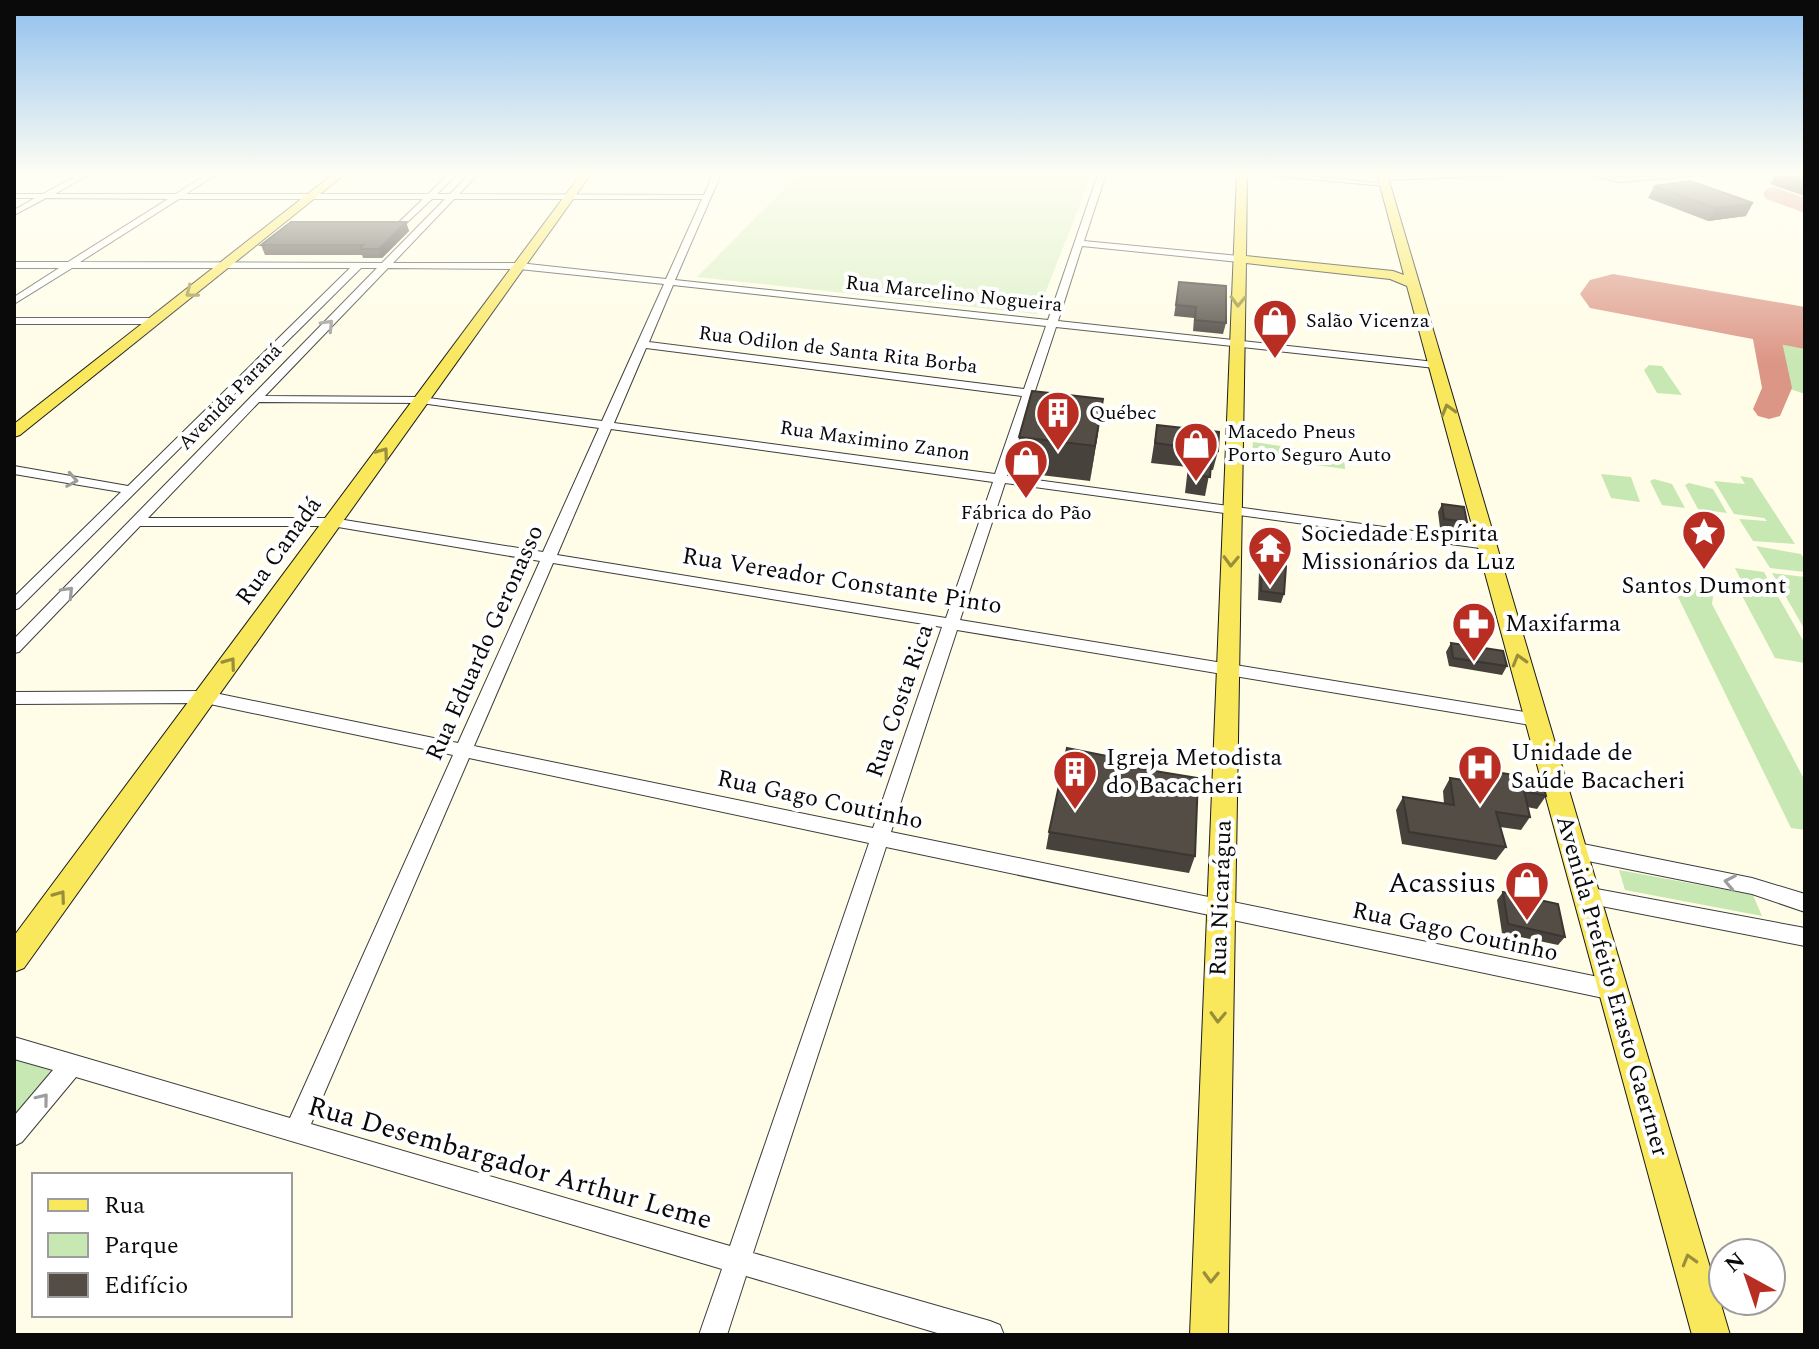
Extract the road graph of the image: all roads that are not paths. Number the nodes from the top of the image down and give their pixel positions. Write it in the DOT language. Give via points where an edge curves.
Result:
graph roads {
  1 [pos="114,237"];
  2 [pos="260,237"];
  3 [pos="410,237"];
  4 [pos="540,237"];
  5 [pos="690,237"];
  6 [pos="1081,237"];
  7 [pos="1240,237"];
  8 [pos="1399,237"];
  9 [pos="1079,243"];
  10 [pos="1239,259"];
  11 [pos="14,265"];
  12 [pos="70,265"];
  13 [pos="225,265"];
  14 [pos="358,266"];
  15 [pos="379,266"];
  16 [pos="519,266"];
  17 [pos="1408,269"];
  18 [pos="1393,275"];
  19 [pos="670,282"];
  20 [pos="1413,284"];
  21 [pos="14,301"];
  22 [pos="14,321"];
  23 [pos="154,321"];
  24 [pos="1052,323"];
  25 [pos="1237,343"];
  26 [pos="643,344"];
  27 [pos="1435,365"];
  28 [pos="1029,393"];
  29 [pos="256,399"];
  30 [pos="421,400"];
  31 [pos="607,424"];
  32 [pos="14,432"];
  33 [pos="14,470"];
  34 [pos="1000,478"];
  35 [pos="131,490"];
  36 [pos="1232,510"];
  37 [pos="137,522"];
  38 [pos="332,522"];
  39 [pos="1487,545"];
  40 [pos="549,557"];
  41 [pos="14,605"];
  42 [pos="952,624"];
  43 [pos="14,648"];
  44 [pos="1228,669"];
  45 [pos="205,697"];
  46 [pos="14,698"];
  47 [pos="1536,720"];
  48 [pos="464,750"];
  49 [pos="880,838"];
  50 [pos="1573,850"];
  51 [pos="1586,895"];
  52 [pos="1805,903"];
  53 [pos="1221,908"];
  54 [pos="1805,937"];
  55 [pos="14,959"];
  56 [pos="1613,990"];
  57 [pos="14,1048"];
  58 [pos="72,1065"];
  59 [pos="296,1131"];
  60 [pos="14,1134"];
  61 [pos="738,1261"];
  62 [pos="713,1335"];
  63 [pos="990,1335"];
  64 [pos="1209,1335"];
  65 [pos="1711,1335"];
  1 -- 12 [label="street"];
  2 -- 13 [label="main road"];
  3 -- 15 [label="street, Avenida Paraná"];
  4 -- 16 [label="main road, Rua Canadá"];
  5 -- 19 [label="street, Rua Eduardo Geronasso"];
  6 -- 9 [label="street, Rua Costa Rica"];
  7 -- 10 [label="main road, Rua Nicarágua"];
  8 -- 17 [label="main road, Avenida Prefeito Erasto Gaertner"];
  9 -- 10 [label="street"];
  9 -- 24 [label="street, Rua Costa Rica"];
  10 -- 18 [label="main road"];
  10 -- 25 [label="main road, Rua Nicarágua, one-way"];
  11 -- 12 [label="street, Rua Marcelino Nogueira"];
  12 -- 13 [label="street, Rua Marcelino Nogueira"];
  12 -- 21 [label="street"];
  13 -- 14 [label="street, Rua Marcelino Nogueira"];
  13 -- 23 [label="main road, one-way"];
  14 -- 15 [label="street, Rua Marcelino Nogueira"];
  14 -- 35 [label="street, Avenida Paraná"];
  15 -- 16 [label="street, Rua Marcelino Nogueira"];
  29 -- 15 [label="street, Avenida Paraná, one-way"];
  16 -- 19 [label="street, Rua Marcelino Nogueira"];
  16 -- 30 [label="main road, Rua Canadá"];
  17 -- 18 [label="main road"];
  17 -- 20 [label="main road, Avenida Prefeito Erasto Gaertner"];
  18 -- 20 [label="main road"];
  19 -- 24 [label="street, Rua Marcelino Nogueira"];
  19 -- 26 [label="street, Rua Eduardo Geronasso"];
  20 -- 27 [label="main road, Avenida Prefeito Erasto Gaertner"];
  22 -- 23 [label="street"];
  23 -- 32 [label="main road"];
  24 -- 25 [label="street, Rua Marcelino Nogueira"];
  24 -- 28 [label="street, Rua Costa Rica"];
  25 -- 27 [label="street, Rua Marcelino Nogueira"];
  25 -- 36 [label="main road, Rua Nicarágua"];
  26 -- 28 [label="street, Rua Odilon de Santa Rita Borba"];
  26 -- 31 [label="street, Rua Eduardo Geronasso"];
  39 -- 27 [label="main road, Avenida Prefeito Erasto Gaertner, one-way"];
  28 -- 34 [label="street, Rua Costa Rica"];
  29 -- 30 [label="street, Rua Maximino Zanon"];
  29 -- 37 [label="street, Avenida Paraná"];
  30 -- 31 [label="street, Rua Maximino Zanon"];
  38 -- 30 [label="main road, Rua Canadá, one-way"];
  31 -- 34 [label="street, Rua Maximino Zanon"];
  31 -- 40 [label="street, Rua Eduardo Geronasso"];
  33 -- 35 [label="street, one-way"];
  34 -- 36 [label="street, Rua Maximino Zanon"];
  34 -- 42 [label="street, Rua Costa Rica"];
  35 -- 41 [label="street, Avenida Paraná"];
  36 -- 39 [label="street, Rua Maximino Zanon"];
  36 -- 44 [label="main road, Rua Nicarágua, one-way"];
  37 -- 38 [label="street, Rua Vereador Constante Pinto"];
  43 -- 37 [label="street, Avenida Paraná, one-way"];
  38 -- 40 [label="street, Rua Vereador Constante Pinto"];
  45 -- 38 [label="main road, Rua Canadá, one-way"];
  47 -- 39 [label="main road, Avenida Prefeito Erasto Gaertner, one-way"];
  40 -- 42 [label="street, Rua Vereador Constante Pinto"];
  40 -- 48 [label="street, Rua Eduardo Geronasso"];
  42 -- 44 [label="street, Rua Vereador Constante Pinto"];
  42 -- 49 [label="street, Rua Costa Rica"];
  44 -- 47 [label="street, Rua Vereador Constante Pinto"];
  44 -- 53 [label="main road, Rua Nicarágua"];
  45 -- 46 [label="street, Rua Gago Coutinho"];
  45 -- 48 [label="street, Rua Gago Coutinho"];
  55 -- 45 [label="main road, Rua Canadá, one-way"];
  47 -- 50 [label="main road, Avenida Prefeito Erasto Gaertner"];
  48 -- 49 [label="street, Rua Gago Coutinho"];
  48 -- 59 [label="street, Rua Eduardo Geronasso"];
  49 -- 53 [label="street, Rua Gago Coutinho"];
  49 -- 61 [label="street, Rua Costa Rica"];
  50 -- 51 [label="main road, Avenida Prefeito Erasto Gaertner"];
  52 -- 50 [label="street, one-way" via="1752,886"];
  51 -- 54 [label="street"];
  51 -- 56 [label="main road, Avenida Prefeito Erasto Gaertner"];
  53 -- 56 [label="street, Rua Gago Coutinho"];
  53 -- 64 [label="main road, Rua Nicarágua, one-way"];
  65 -- 56 [label="main road, Avenida Prefeito Erasto Gaertner, one-way"];
  57 -- 58 [label="street, Rua Desembargador Arthur Leme"];
  58 -- 59 [label="street, Rua Desembargador Arthur Leme"];
  60 -- 58 [label="street, one-way"];
  59 -- 61 [label="street, Rua Desembargador Arthur Leme"];
  61 -- 62 [label="street, Rua Costa Rica"];
  61 -- 63 [label="street, Rua Desembargador Arthur Leme"];
}
